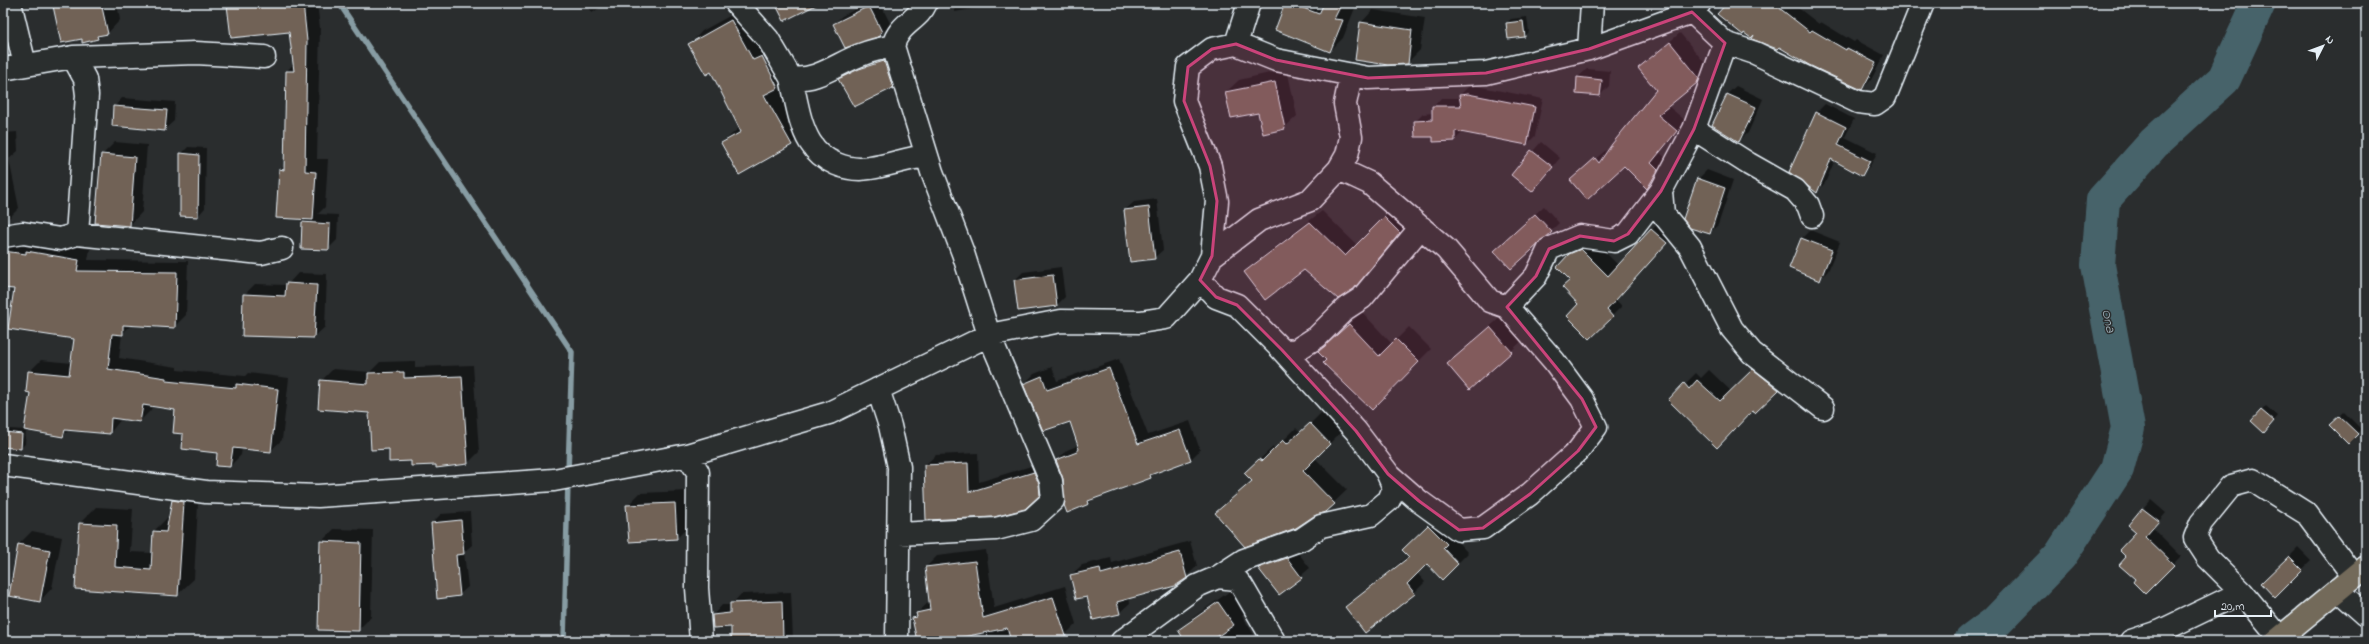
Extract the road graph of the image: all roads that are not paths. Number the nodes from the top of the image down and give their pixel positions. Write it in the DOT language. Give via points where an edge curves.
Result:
graph roads {
  1 [pos="10,3"];
  2 [pos="736,3"];
  3 [pos="926,3"];
  4 [pos="1249,3"];
  5 [pos="1592,3"];
  6 [pos="1923,3"];
  7 [pos="1696,8"];
  8 [pos="1725,43"];
  9 [pos="1236,44"];
  10 [pos="893,46"];
  11 [pos="1589,49"];
  12 [pos="73,57"];
  13 [pos="264,57"];
  14 [pos="25,65"];
  15 [pos="3,69"];
  16 [pos="1351,75"];
  17 [pos="791,78"];
  18 [pos="1694,129"];
  19 [pos="927,156"];
  20 [pos="1339,169"];
  21 [pos="1661,191"];
  22 [pos="1812,216"];
  23 [pos="1421,227"];
  24 [pos="77,234"];
  25 [pos="3,236"];
  26 [pos="282,248"];
  27 [pos="1212,256"];
  28 [pos="1200,280"];
  29 [pos="1507,307"];
  30 [pos="989,335"];
  31 [pos="1282,350"];
  32 [pos="904,377"];
  33 [pos="872,392"];
  34 [pos="1823,408"];
  35 [pos="890,426"];
  36 [pos="687,455"];
  37 [pos="3,465"];
  38 [pos="1388,474"];
  39 [pos="899,534"];
  40 [pos="1218,577"];
  41 [pos="2353,578"];
  42 [pos="2242,592"];
  43 [pos="2366,615"];
  44 [pos="2278,640"];
  45 [pos="701,641"];
  46 [pos="897,641"];
  47 [pos="1122,641"];
  48 [pos="1274,641"];
  49 [pos="2131,641"];
  1 -- 14 [label="street"];
  2 -- 17 [label="street" via="768,39"];
  3 -- 10 [label="street" via="902,27 895,37"];
  4 -- 9 [label="street"];
  5 -- 11 [label="street"];
  6 -- 8 [label="street" via="1885,97 1875,104 1858,102 1755,53"];
  7 -- 8 [label="street"];
  7 -- 11 [label="street"];
  8 -- 18 [label="street"];
  9 -- 16 [label="street" via="1276,60"];
  9 -- 27 [label="street" via="1212,49 1188,67 1184,101 1210,166 1217,201"];
  10 -- 17 [label="street" via="862,54 817,75 801,79"];
  10 -- 19 [label="street"];
  11 -- 16 [label="street" via="1486,73 1368,78"];
  12 -- 13 [label="street" via="196,54"];
  12 -- 14 [label="street"];
  12 -- 24 [label="street" via="85,79 87,95"];
  14 -- 15 [label="street"];
  16 -- 20 [label="street" via="1345,104 1351,137 1347,155"];
  17 -- 19 [label="street" via="810,142 828,161 851,169 870,168"];
  18 -- 21 [label="street"];
  18 -- 22 [label="street" via="1795,190 1808,205"];
  19 -- 30 [label="street" via="963,252"];
  20 -- 23 [label="street" via="1369,183"];
  20 -- 27 [label="street" via="1310,200 1259,220"];
  21 -- 29 [label="street" via="1628,234 1614,241 1580,236 1549,249 1536,276"];
  21 -- 34 [label="street" via="1663,214 1690,247 1732,329 1752,353"];
  23 -- 29 [label="street" via="1446,249 1490,301"];
  23 -- 31 [label="street" via="1362,298 1345,309 1317,337 1295,351"];
  24 -- 25 [label="street" via="60,239 23,233"];
  24 -- 26 [label="street" via="262,253"];
  27 -- 28 [label="street"];
  28 -- 30 [label="street" via="1166,318 1140,322 1061,321"];
  28 -- 31 [label="street" via="1216,297 1237,305"];
  29 -- 38 [label="street" via="1554,361 1582,399 1596,427 1578,451 1530,494 1483,528 1459,530 1419,501"];
  30 -- 32 [label="street"];
  30 -- 39 [label="street" via="1052,481 1053,500 1031,520 996,529"];
  31 -- 38 [label="street" via="1356,431"];
  32 -- 33 [label="street"];
  32 -- 35 [label="street"];
  33 -- 35 [label="street"];
  33 -- 36 [label="street" via="829,413"];
  35 -- 39 [label="street" via="899,467"];
  36 -- 37 [label="street" via="554,480 318,496 206,492"];
  36 -- 45 [label="street" via="698,472 697,588"];
  38 -- 40 [label="street" via="1394,488 1389,500 1371,515 1321,526 1302,539 1244,560"];
  39 -- 46 [label="street"];
  40 -- 47 [label="street" via="1197,586"];
  40 -- 48 [label="street" via="1236,579"];
  41 -- 42 [label="street" via="2307,514 2253,480 2231,486 2201,523 2195,538 2208,558"];
  41 -- 43 [label="street"];
  41 -- 44 [label="highway"];
  42 -- 44 [label="street"];
  42 -- 49 [label="street" via="2161,631"];
}
